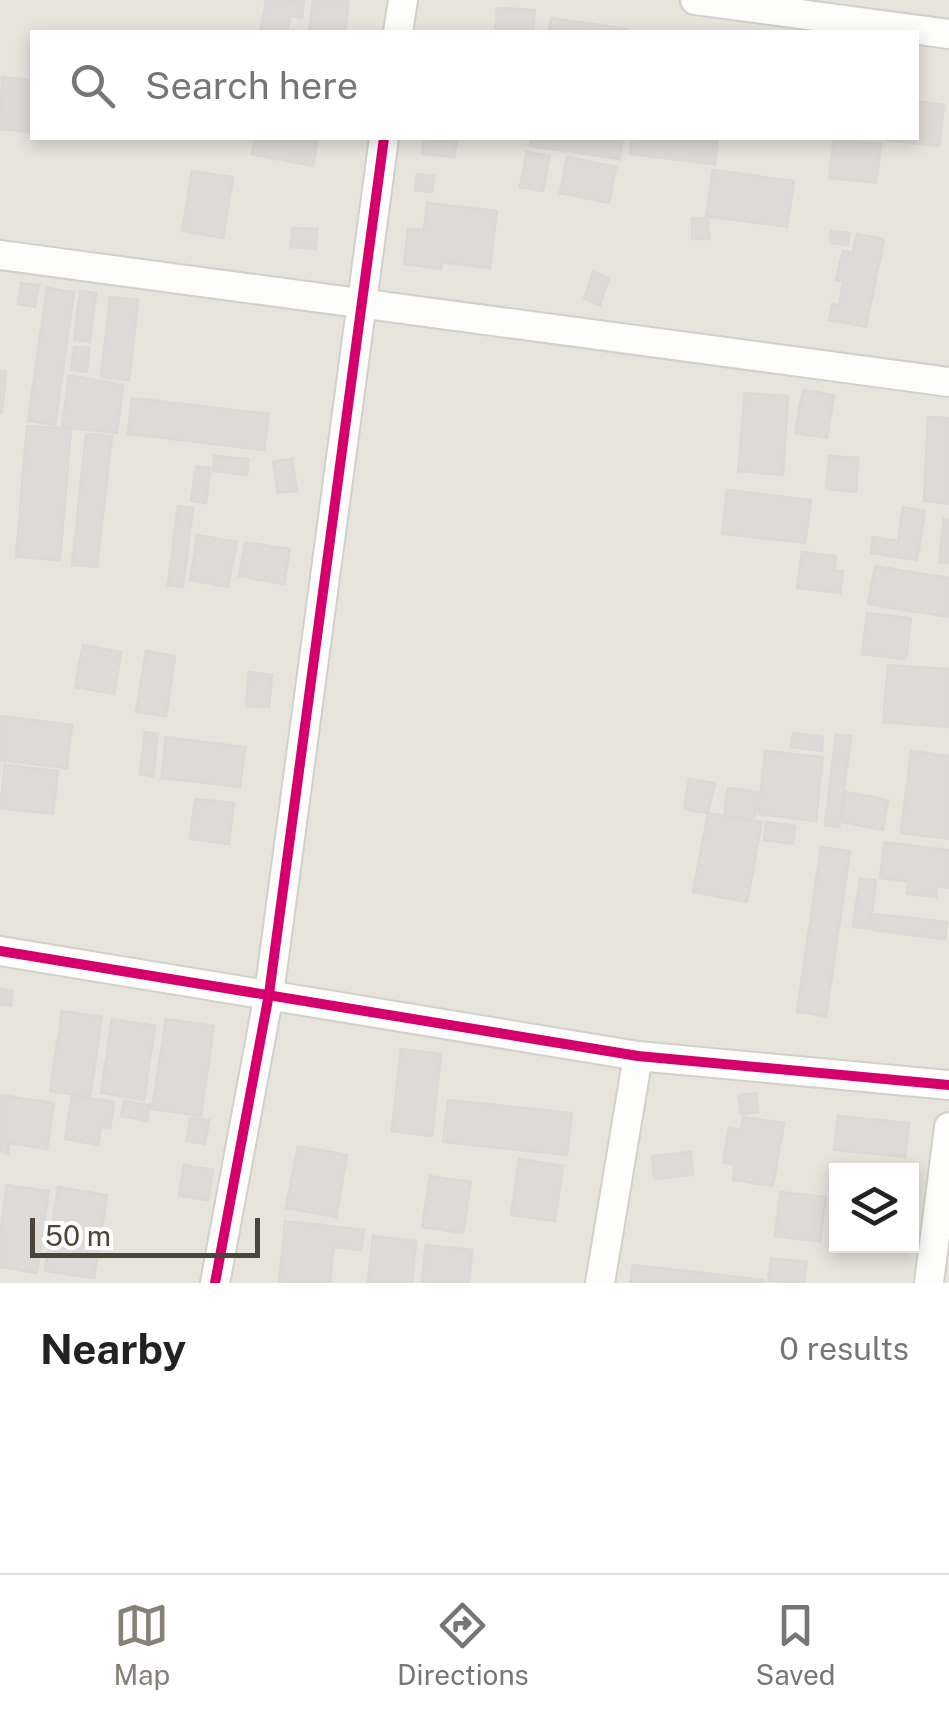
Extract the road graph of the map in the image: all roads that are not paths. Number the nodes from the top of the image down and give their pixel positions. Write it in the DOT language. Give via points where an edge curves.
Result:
graph roads {
  1 [pos="402,0"];
  2 [pos="696,0"];
  3 [pos="398,30"];
  4 [pos="949,34"];
  5 [pos="384,140"];
  6 [pos="0,254"];
  7 [pos="362,302"];
  8 [pos="949,382"];
  9 [pos="0,951"];
  10 [pos="269,994"];
  11 [pos="638,1056"];
  12 [pos="949,1086"];
  13 [pos="949,1126"];
  14 [pos="216,1283"];
  15 [pos="600,1283"];
  16 [pos="929,1283"];
  1 -- 3 [label="street"];
  2 -- 4 [label="street"];
  5 -- 7 [label="street"];
  6 -- 7 [label="street"];
  7 -- 8 [label="street"];
  7 -- 10 [label="street"];
  9 -- 10 [label="street"];
  10 -- 11 [label="street"];
  10 -- 14 [label="street"];
  11 -- 12 [label="street"];
  11 -- 15 [label="street"];
  13 -- 16 [label="street"];
}
